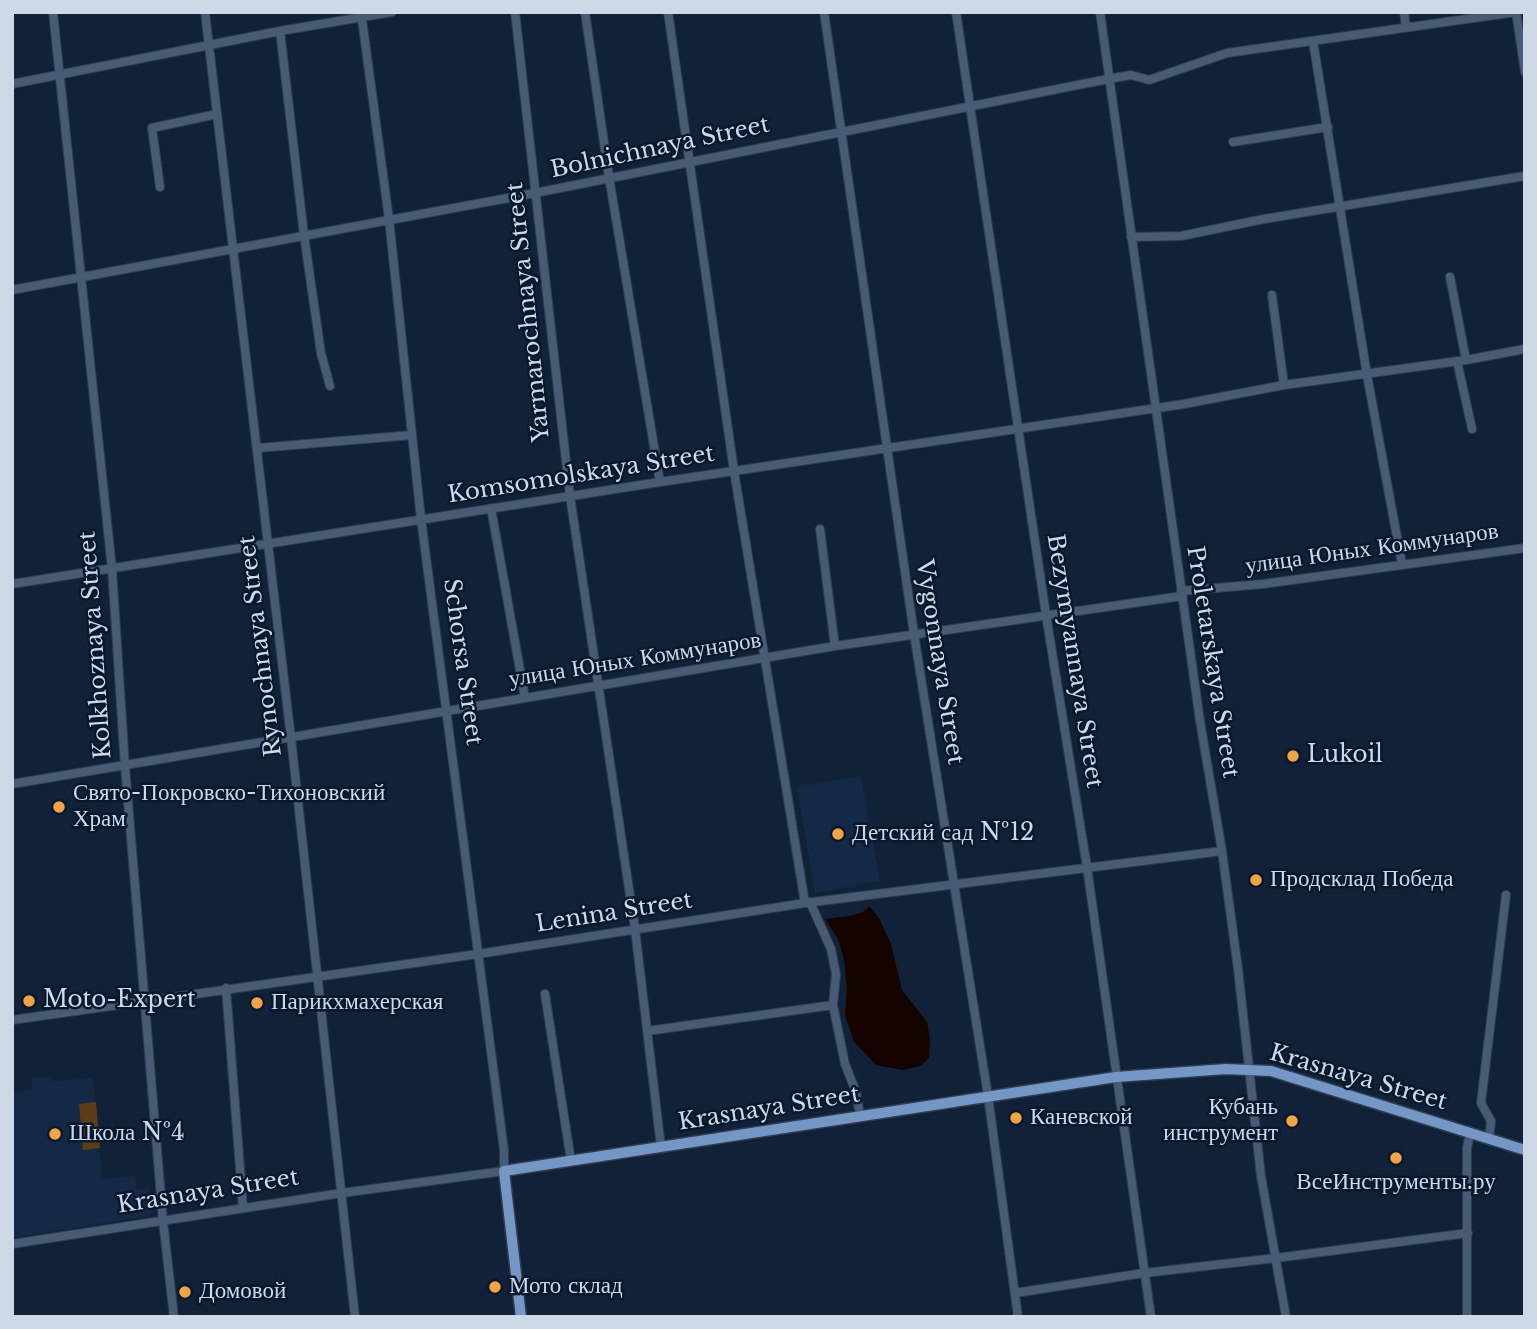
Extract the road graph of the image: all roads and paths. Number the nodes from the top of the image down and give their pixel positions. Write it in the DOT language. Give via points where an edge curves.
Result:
graph roads {
  1 [pos="53,12"];
  2 [pos="205,12"];
  3 [pos="392,12"];
  4 [pos="516,12"];
  5 [pos="585,12"];
  6 [pos="668,12"];
  7 [pos="824,12"];
  8 [pos="956,12"];
  9 [pos="1100,12"];
  10 [pos="1404,12"];
  11 [pos="1516,12"];
  12 [pos="361,15"];
  13 [pos="1406,27"];
  14 [pos="280,31"];
  15 [pos="1313,41"];
  16 [pos="208,47"];
  17 [pos="1525,72"];
  18 [pos="60,76"];
  19 [pos="1108,79"];
  20 [pos="12,84"];
  21 [pos="970,106"];
  22 [pos="217,114"];
  23 [pos="1328,127"];
  24 [pos="841,130"];
  25 [pos="1233,142"];
  26 [pos="690,162"];
  27 [pos="1525,176"];
  28 [pos="609,177"];
  29 [pos="160,187"];
  30 [pos="535,193"];
  31 [pos="1341,206"];
  32 [pos="389,219"];
  33 [pos="304,234"];
  34 [pos="1131,237"];
  35 [pos="235,247"];
  36 [pos="81,276"];
  37 [pos="1450,278"];
  38 [pos="12,290"];
  39 [pos="1272,295"];
  40 [pos="1525,349"];
  41 [pos="1461,361"];
  42 [pos="1367,375"];
  43 [pos="1284,385"];
  44 [pos="330,386"];
  45 [pos="1156,407"];
  46 [pos="1018,427"];
  47 [pos="1472,429"];
  48 [pos="412,435"];
  49 [pos="258,448"];
  50 [pos="888,449"];
  51 [pos="734,471"];
  52 [pos="660,482"];
  53 [pos="570,496"];
  54 [pos="491,509"];
  55 [pos="421,519"];
  56 [pos="820,529"];
  57 [pos="269,543"];
  58 [pos="1525,548"];
  59 [pos="1402,564"];
  60 [pos="112,569"];
  61 [pos="12,584"];
  62 [pos="1182,594"];
  63 [pos="1046,615"];
  64 [pos="914,634"];
  65 [pos="835,646"];
  66 [pos="765,658"];
  67 [pos="599,686"];
  68 [pos="525,698"];
  69 [pos="447,710"];
  70 [pos="291,738"];
  71 [pos="125,766"];
  72 [pos="12,784"];
  73 [pos="1222,851"];
  74 [pos="1087,867"];
  75 [pos="956,886"];
  76 [pos="1506,895"];
  77 [pos="808,902"];
  78 [pos="635,929"];
  79 [pos="478,954"];
  80 [pos="318,975"];
  81 [pos="226,988"];
  82 [pos="545,994"];
  83 [pos="145,1000"];
  84 [pos="833,1005"];
  85 [pos="12,1020"];
  86 [pos="647,1031"];
  87 [pos="1249,1069"];
  88 [pos="1116,1077"];
  89 [pos="988,1096"];
  90 [pos="860,1116"];
  91 [pos="1470,1133"];
  92 [pos="1489,1139"];
  93 [pos="662,1147"];
  94 [pos="1525,1150"];
  95 [pos="571,1161"];
  96 [pos="504,1171"];
  97 [pos="342,1193"];
  98 [pos="243,1208"];
  99 [pos="163,1221"];
  100 [pos="1468,1233"];
  101 [pos="12,1244"];
  102 [pos="1276,1258"];
  103 [pos="1144,1273"];
  104 [pos="1015,1293"];
  105 [pos="174,1317"];
  106 [pos="355,1317"];
  107 [pos="521,1317"];
  108 [pos="1018,1317"];
  109 [pos="1151,1317"];
  110 [pos="1286,1317"];
  111 [pos="1467,1317"];
  1 -- 18 [label="street, Kolkhoznaya Street"];
  2 -- 16 [label="street, Rynochnaya Street"];
  3 -- 12 [label="street"];
  4 -- 30 [label="street, Yarmarochnaya Street"];
  5 -- 28 [label="street"];
  6 -- 26 [label="street"];
  7 -- 24 [label="street, Vygonnaya Street"];
  8 -- 21 [label="street, Bezymyannaya Street"];
  9 -- 19 [label="street, Proletarskaya Street"];
  10 -- 13 [label="street"];
  11 -- 13 [label="street, Bolnichnaya Street"];
  11 -- 17 [label="street"];
  12 -- 14 [label="street"];
  12 -- 32 [label="street, Schorsa Street"];
  13 -- 15 [label="street, Bolnichnaya Street"];
  14 -- 16 [label="street"];
  14 -- 33 [label="street"];
  15 -- 19 [label="street, Bolnichnaya Street" via="1227,53 1149,80 1132,75"];
  15 -- 23 [label="street"];
  16 -- 18 [label="street"];
  16 -- 22 [label="street, Rynochnaya Street"];
  18 -- 20 [label="street"];
  18 -- 36 [label="street, Kolkhoznaya Street"];
  19 -- 21 [label="street, Bolnichnaya Street"];
  19 -- 34 [label="street, Proletarskaya Street"];
  21 -- 24 [label="street, Bolnichnaya Street"];
  21 -- 46 [label="street, Bezymyannaya Street"];
  22 -- 29 [label="street" via="152,128"];
  22 -- 35 [label="street, Rynochnaya Street"];
  23 -- 25 [label="street"];
  23 -- 31 [label="street"];
  24 -- 26 [label="street, Bolnichnaya Street"];
  24 -- 50 [label="street, Vygonnaya Street"];
  26 -- 28 [label="street, Bolnichnaya Street"];
  26 -- 51 [label="street"];
  27 -- 31 [label="street"];
  28 -- 30 [label="street, Bolnichnaya Street"];
  28 -- 52 [label="street"];
  30 -- 32 [label="street, Bolnichnaya Street"];
  30 -- 53 [label="street, Yarmarochnaya Street"];
  31 -- 34 [label="street" via="1181,236"];
  31 -- 42 [label="street"];
  32 -- 33 [label="street, Bolnichnaya Street"];
  32 -- 48 [label="street, Schorsa Street"];
  33 -- 35 [label="street, Bolnichnaya Street"];
  33 -- 44 [label="street"];
  34 -- 45 [label="street, Proletarskaya Street"];
  35 -- 36 [label="street, Bolnichnaya Street"];
  35 -- 49 [label="street, Rynochnaya Street"];
  36 -- 38 [label="street, Bolnichnaya Street"];
  36 -- 60 [label="street, Kolkhoznaya Street"];
  37 -- 41 [label="street"];
  39 -- 43 [label="street"];
  40 -- 41 [label="street, Komsomolskaya Street"];
  41 -- 42 [label="street, Komsomolskaya Street"];
  41 -- 47 [label="street"];
  42 -- 43 [label="street, Komsomolskaya Street"];
  42 -- 59 [label="street"];
  43 -- 45 [label="street, Komsomolskaya Street"];
  45 -- 46 [label="street, Komsomolskaya Street"];
  45 -- 62 [label="street, Proletarskaya Street"];
  46 -- 50 [label="street, Komsomolskaya Street"];
  46 -- 63 [label="street, Bezymyannaya Street"];
  48 -- 49 [label="street"];
  48 -- 55 [label="street, Schorsa Street"];
  49 -- 57 [label="street, Rynochnaya Street"];
  50 -- 51 [label="street, Komsomolskaya Street"];
  50 -- 64 [label="street, Vygonnaya Street"];
  51 -- 52 [label="street, Komsomolskaya Street"];
  51 -- 66 [label="street"];
  52 -- 53 [label="street, Komsomolskaya Street"];
  53 -- 54 [label="street, Komsomolskaya Street"];
  53 -- 67 [label="street, Yarmarochnaya Street"];
  54 -- 55 [label="street, Komsomolskaya Street"];
  54 -- 68 [label="street"];
  55 -- 57 [label="street, Komsomolskaya Street"];
  55 -- 69 [label="street, Schorsa Street"];
  56 -- 65 [label="street"];
  57 -- 60 [label="street, Komsomolskaya Street"];
  57 -- 70 [label="street, Rynochnaya Street"];
  58 -- 59 [label="street, улица Юных Коммунаров"];
  59 -- 62 [label="street, улица Юных Коммунаров"];
  60 -- 61 [label="street, Komsomolskaya Street"];
  60 -- 71 [label="street, Kolkhoznaya Street"];
  62 -- 63 [label="street, улица Юных Коммунаров"];
  62 -- 73 [label="street, Proletarskaya Street"];
  63 -- 64 [label="street, улица Юных Коммунаров"];
  63 -- 74 [label="street, Bezymyannaya Street"];
  64 -- 65 [label="street, улица Юных Коммунаров"];
  64 -- 75 [label="street, Vygonnaya Street"];
  65 -- 66 [label="street, улица Юных Коммунаров"];
  66 -- 67 [label="street, улица Юных Коммунаров"];
  66 -- 77 [label="street"];
  67 -- 68 [label="street, улица Юных Коммунаров"];
  67 -- 78 [label="street, Yarmarochnaya Street"];
  68 -- 69 [label="street, улица Юных Коммунаров"];
  69 -- 70 [label="street, улица Юных Коммунаров"];
  69 -- 79 [label="street, Schorsa Street"];
  70 -- 71 [label="street, улица Юных Коммунаров"];
  70 -- 80 [label="street, Rynochnaya Street"];
  71 -- 72 [label="street, улица Юных Коммунаров"];
  71 -- 83 [label="street, Kolkhoznaya Street"];
  73 -- 74 [label="street, Lenina Street"];
  73 -- 87 [label="street, Proletarskaya Street"];
  74 -- 75 [label="street, Lenina Street"];
  74 -- 88 [label="street, Bezymyannaya Street"];
  75 -- 77 [label="street, Lenina Street"];
  75 -- 89 [label="street, Vygonnaya Street"];
  76 -- 92 [label="street" via="1481,1103 1491,1121"];
  77 -- 78 [label="street, Lenina Street"];
  77 -- 84 [label="street" via="834,961"];
  78 -- 79 [label="street, Lenina Street"];
  78 -- 86 [label="street, Yarmarochnaya Street"];
  79 -- 80 [label="street, Lenina Street"];
  79 -- 96 [label="street, Schorsa Street"];
  80 -- 81 [label="street, Lenina Street"];
  80 -- 97 [label="street, Rynochnaya Street"];
  81 -- 83 [label="street, Lenina Street"];
  81 -- 98 [label="street"];
  82 -- 95 [label="street"];
  83 -- 85 [label="street, Lenina Street"];
  83 -- 99 [label="street, Kolkhoznaya Street"];
  84 -- 86 [label="street"];
  84 -- 90 [label="street"];
  86 -- 93 [label="street, Yarmarochnaya Street"];
  87 -- 88 [label="main road, Krasnaya Street"];
  87 -- 91 [label="main road, Krasnaya Street" via="1271,1071"];
  87 -- 102 [label="street, Proletarskaya Street"];
  88 -- 89 [label="main road, Krasnaya Street"];
  88 -- 103 [label="street, Bezymyannaya Street"];
  89 -- 90 [label="main road, Krasnaya Street"];
  89 -- 104 [label="street, Vygonnaya Street"];
  90 -- 93 [label="main road, Krasnaya Street"];
  91 -- 92 [label="main road, Krasnaya Street"];
  91 -- 100 [label="street"];
  92 -- 94 [label="main road, Krasnaya Street"];
  93 -- 95 [label="main road, Krasnaya Street"];
  95 -- 96 [label="main road, Krasnaya Street"];
  96 -- 97 [label="street, Krasnaya Street"];
  96 -- 107 [label="main road, Schorsa Street"];
  97 -- 98 [label="street, Krasnaya Street"];
  97 -- 106 [label="street, Rynochnaya Street"];
  98 -- 99 [label="street, Krasnaya Street"];
  99 -- 101 [label="street, Krasnaya Street"];
  99 -- 105 [label="street, Kolkhoznaya Street"];
  100 -- 102 [label="street"];
  100 -- 111 [label="street"];
  102 -- 103 [label="street"];
  102 -- 110 [label="street, Proletarskaya Street"];
  103 -- 104 [label="street"];
  103 -- 109 [label="street, Bezymyannaya Street"];
  104 -- 108 [label="street, Vygonnaya Street"];
}
